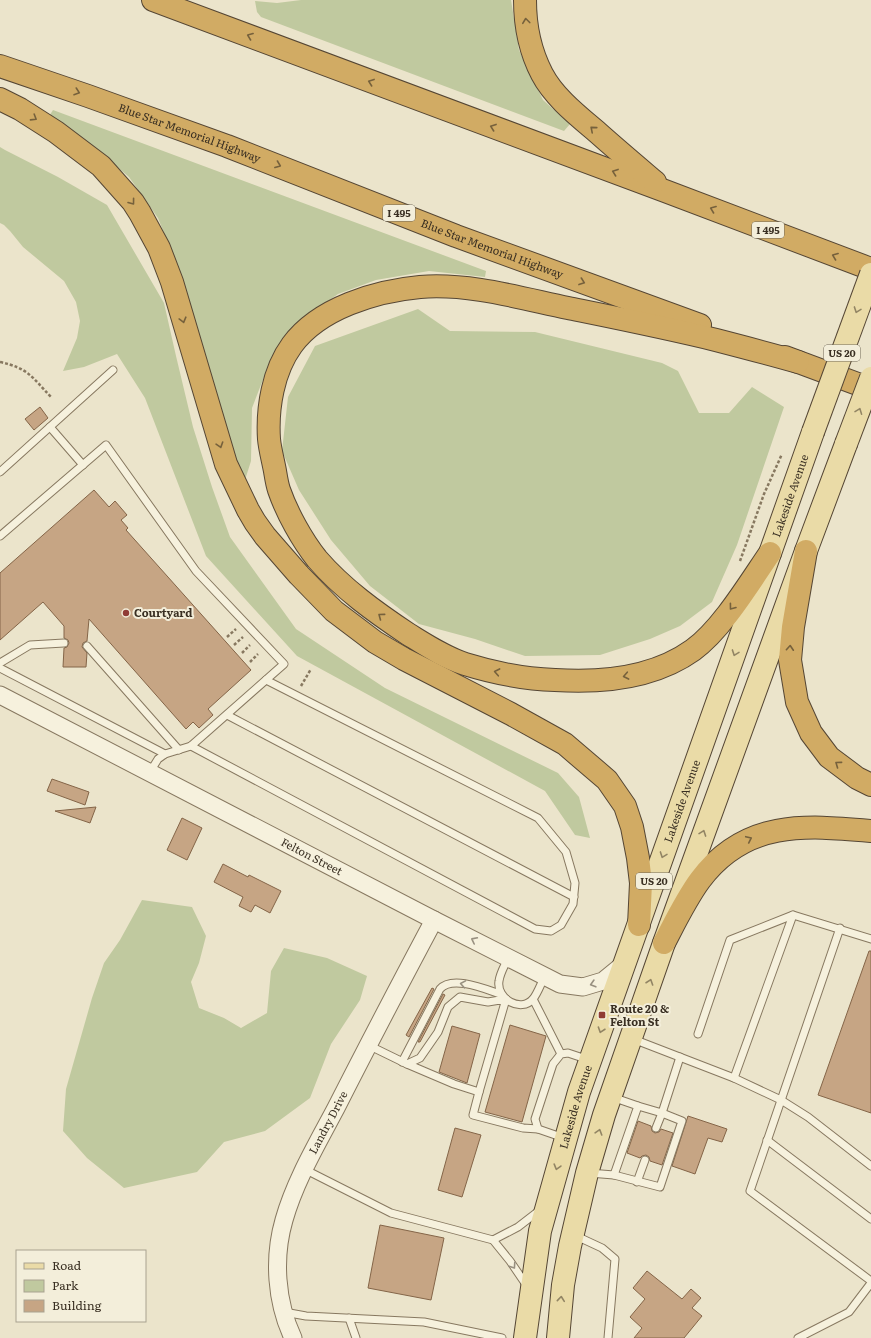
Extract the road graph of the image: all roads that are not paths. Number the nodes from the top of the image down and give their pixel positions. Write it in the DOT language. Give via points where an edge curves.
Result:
graph roads {
  1 [pos="153,0"];
  2 [pos="525,0"];
  3 [pos="0,66"];
  4 [pos="0,99"];
  5 [pos="665,191"];
  6 [pos="871,269"];
  7 [pos="871,274"];
  8 [pos="798,362"];
  9 [pos="113,370"];
  10 [pos="871,378"];
  11 [pos="871,390"];
  12 [pos="50,427"];
  13 [pos="83,465"];
  14 [pos="0,472"];
  15 [pos="0,536"];
  16 [pos="806,551"];
  17 [pos="770,552"];
  18 [pos="64,643"];
  19 [pos="87,646"];
  20 [pos="0,663"];
  21 [pos="0,668"];
  22 [pos="266,680"];
  23 [pos="0,695"];
  24 [pos="227,715"];
  25 [pos="191,746"];
  26 [pos="179,750"];
  27 [pos="165,754"];
  28 [pos="150,772"];
  29 [pos="871,785"];
  30 [pos="871,831"];
  31 [pos="574,896"];
  32 [pos="793,915"];
  33 [pos="434,920"];
  34 [pos="638,925"];
  35 [pos="840,928"];
  36 [pos="871,938"];
  37 [pos="664,943"];
  38 [pos="508,958"];
  39 [pos="625,963"];
  40 [pos="545,976"];
  41 [pos="503,996"];
  42 [pos="533,999"];
  43 [pos="698,1034"];
  44 [pos="631,1038"];
  45 [pos="368,1045"];
  46 [pos="561,1054"];
  47 [pos="680,1057"];
  48 [pos="591,1061"];
  49 [pos="404,1063"];
  50 [pos="734,1078"];
  51 [pos="479,1092"];
  52 [pos="610,1097"];
  53 [pos="781,1100"];
  54 [pos="638,1106"];
  55 [pos="662,1113"];
  56 [pos="656,1128"];
  57 [pos="538,1129"];
  58 [pos="566,1139"];
  59 [pos="767,1140"];
  60 [pos="645,1160"];
  61 [pos="871,1166"];
  62 [pos="304,1169"];
  63 [pos="587,1173"];
  64 [pos="614,1175"];
  65 [pos="637,1182"];
  66 [pos="546,1205"];
  67 [pos="871,1219"];
  68 [pos="572,1234"];
  69 [pos="493,1240"];
  70 [pos="871,1282"];
  71 [pos="531,1292"];
  72 [pos="283,1312"];
  73 [pos="349,1318"];
  74 [pos="471,1335"];
  75 [pos="293,1338"];
  76 [pos="356,1338"];
  77 [pos="502,1338"];
  78 [pos="525,1338"];
  79 [pos="558,1338"];
  80 [pos="608,1338"];
  81 [pos="798,1338"];
  5 -- 1 [label="highway, I 495, one-way"];
  5 -- 2 [label="highway, one-way" via="575,113 552,89 543,75 531,45"];
  3 -- 8 [label="highway, Blue Star Memorial Highway / I 495, one-way" via="227,146 456,236"];
  4 -- 34 [label="highway, one-way" via="78,147 101,166 140,213 159,248 172,282 226,464 255,522 299,575 334,611 375,642 565,744 607,780 624,806 632,827 641,883"];
  6 -- 5 [label="highway, I 495, one-way"];
  7 -- 17 [label="main road, Lakeside Avenue / US 20, one-way, bridge"];
  8 -- 11 [label="highway, Blue Star Memorial Highway / I 495"];
  17 -- 8 [label="highway, one-way" via="742,595 706,638 696,648 664,666 628,676 566,681 542,680 465,664 440,653 386,620 349,591 313,553 278,489 269,440 271,401 282,361 292,344 308,328 348,304 398,290 423,287 450,287 504,294 713,339"];
  9 -- 12 [label="lane"];
  16 -- 10 [label="main road, US 20, one-way, bridge"];
  12 -- 13 [label="lane"];
  12 -- 14 [label="lane"];
  13 -- 15 [label="lane"];
  13 -- 22 [label="lane" via="106,445 196,571 284,664"];
  29 -- 16 [label="highway, one-way" via="829,757 811,733 797,702 790,660 792,627"];
  37 -- 16 [label="main road, US 20, one-way"];
  17 -- 34 [label="main road, Lakeside Avenue / US 20, one-way"];
  18 -- 20 [label="lane" via="30,645"];
  19 -- 26 [label="lane"];
  21 -- 27 [label="lane"];
  22 -- 24 [label="lane"];
  22 -- 31 [label="lane" via="538,818 566,852 575,883"];
  23 -- 28 [label="street, Felton Street"];
  24 -- 25 [label="lane"];
  24 -- 31 [label="lane"];
  25 -- 26 [label="lane"];
  25 -- 31 [label="lane" via="535,929 551,931 561,925 573,904"];
  26 -- 27 [label="lane"];
  27 -- 28 [label="lane" via="158,759"];
  28 -- 33 [label="street, Felton Street"];
  37 -- 30 [label="highway, one-way" via="700,880 719,859 741,843 766,832 782,829 834,828"];
  32 -- 35 [label="lane"];
  32 -- 43 [label="lane" via="730,940"];
  32 -- 50 [label="lane"];
  38 -- 33 [label="street, Felton Street, one-way"];
  33 -- 45 [label="street, Landry Drive"];
  34 -- 39 [label="main road, Lakeside Avenue / US 20"];
  35 -- 36 [label="lane"];
  35 -- 53 [label="lane"];
  44 -- 37 [label="main road, US 20, one-way"];
  38 -- 40 [label="street, Felton Street"];
  38 -- 41 [label="lane" via="499,982"];
  39 -- 40 [label="street, Felton Street, one-way" via="603,981 583,987 560,984"];
  39 -- 48 [label="main road, Lakeside Avenue / US 20, one-way"];
  40 -- 42 [label="lane"];
  41 -- 42 [label="lane" via="516,1005"];
  41 -- 49 [label="lane" via="488,1002 460,997 448,1007 438,1032 420,1058"];
  41 -- 49 [label="lane, one-way" via="466,984 453,982 444,985"];
  41 -- 51 [label="lane"];
  42 -- 46 [label="lane"];
  44 -- 47 [label="lane"];
  44 -- 52 [label="main road, US 20"];
  45 -- 49 [label="lane"];
  45 -- 62 [label="street, Landry Drive"];
  46 -- 48 [label="lane" via="568,1053"];
  46 -- 57 [label="lane" via="553,1064 535,1119"];
  47 -- 50 [label="lane"];
  47 -- 55 [label="lane"];
  48 -- 58 [label="main road, Lakeside Avenue / US 20"];
  49 -- 51 [label="lane"];
  50 -- 53 [label="lane"];
  51 -- 57 [label="lane" via="473,1115 523,1128"];
  52 -- 54 [label="lane"];
  63 -- 52 [label="main road, US 20, one-way"];
  53 -- 59 [label="lane"];
  53 -- 61 [label="lane" via="808,1117"];
  54 -- 55 [label="lane"];
  54 -- 64 [label="lane"];
  55 -- 56 [label="lane"];
  55 -- 65 [label="lane" via="682,1120 660,1187"];
  57 -- 58 [label="lane"];
  58 -- 66 [label="main road, Lakeside Avenue / US 20, one-way"];
  59 -- 67 [label="lane"];
  59 -- 70 [label="lane" via="750,1191"];
  60 -- 65 [label="lane"];
  62 -- 69 [label="lane" via="391,1213"];
  62 -- 72 [label="street, Landry Drive" via="283,1220 278,1249 278,1288"];
  63 -- 64 [label="lane"];
  63 -- 68 [label="main road, US 20"];
  64 -- 65 [label="lane"];
  66 -- 69 [label="lane" via="518,1227"];
  66 -- 71 [label="main road, Lakeside Avenue / US 20"];
  79 -- 68 [label="main road, US 20, one-way" via="563,1285"];
  68 -- 80 [label="lane" via="602,1248 614,1259"];
  69 -- 71 [label="lane, one-way"];
  70 -- 81 [label="lane" via="849,1312"];
  71 -- 78 [label="main road, Lakeside Avenue / US 20"];
  72 -- 73 [label="lane"];
  72 -- 75 [label="street, Landry Drive"];
  73 -- 74 [label="lane" via="424,1322"];
  73 -- 76 [label="lane"];
  74 -- 77 [label="lane"];
}
